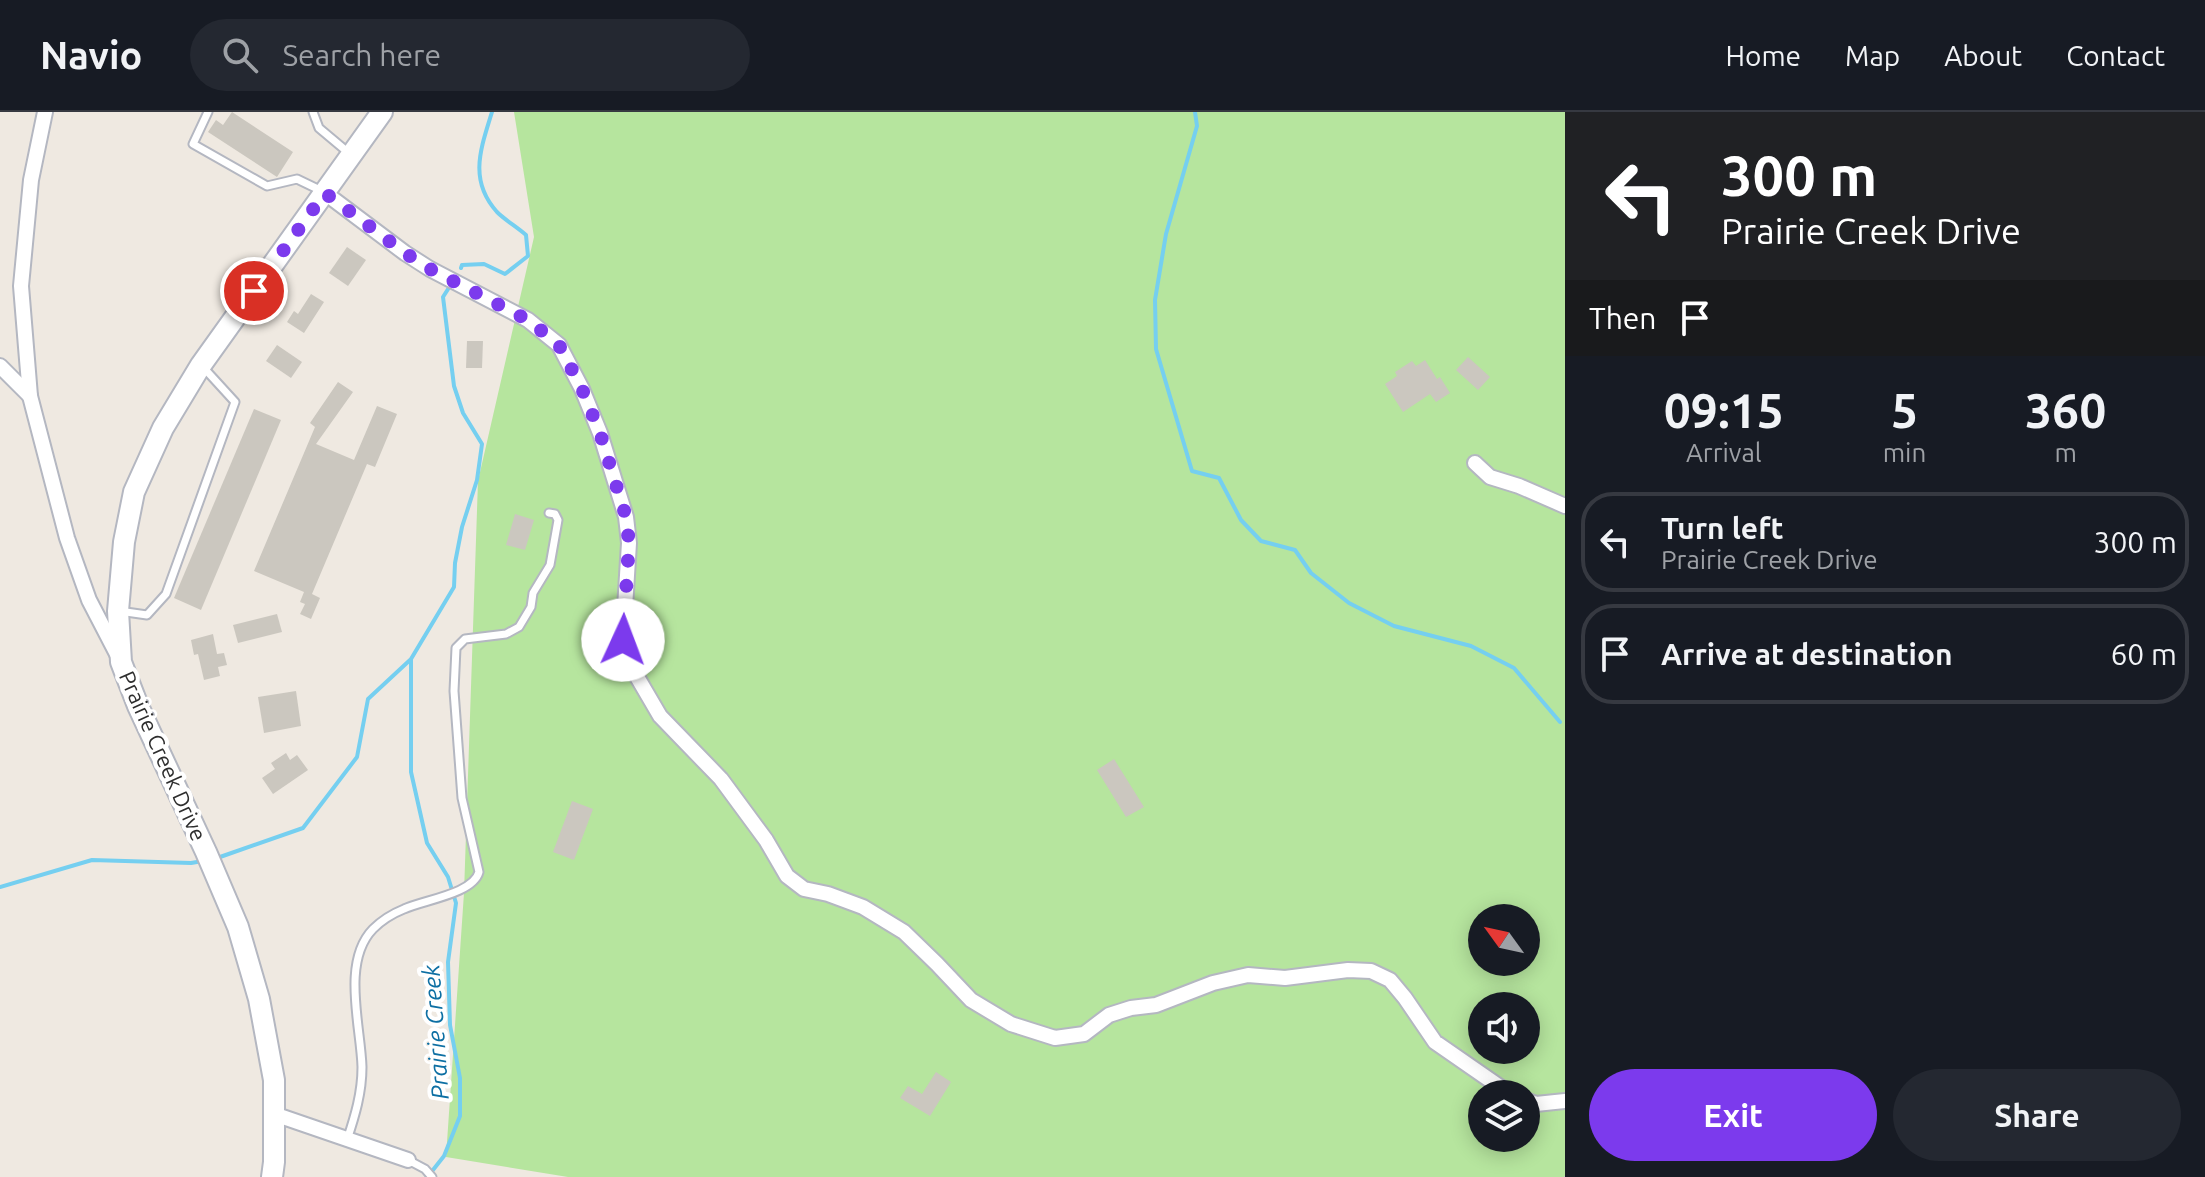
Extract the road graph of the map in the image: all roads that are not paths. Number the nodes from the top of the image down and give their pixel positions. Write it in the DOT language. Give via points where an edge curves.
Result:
graph roads {
  1 [pos="45,112"];
  2 [pos="208,112"];
  3 [pos="313,112"];
  4 [pos="375,115"];
  5 [pos="351,155"];
  6 [pos="325,193"];
  7 [pos="201,365"];
  8 [pos="0,366"];
  9 [pos="30,396"];
  10 [pos="1475,463"];
  11 [pos="1565,506"];
  12 [pos="549,513"];
  13 [pos="118,611"];
  14 [pos="121,662"];
  15 [pos="1490,1080"];
  16 [pos="1565,1101"];
  17 [pos="1540,1104"];
  18 [pos="274,1114"];
  19 [pos="347,1140"];
  20 [pos="408,1160"];
  21 [pos="272,1177"];
  22 [pos="432,1177"];
  1 -- 9 [label="street" via="31,180 21,286"];
  2 -- 6 [label="lane" via="193,144 267,186 297,179"];
  3 -- 5 [label="lane" via="319,128"];
  4 -- 5 [label="main road, Prairie Creek Drive"];
  5 -- 6 [label="main road, Prairie Creek Drive"];
  6 -- 7 [label="main road, Prairie Creek Drive"];
  6 -- 15 [label="street" via="405,253 528,320 559,345 600,433 626,517 623,640 636,675 660,716 721,779 787,876 804,889 863,907 904,932 971,1000 1011,1024 1055,1038 1084,1034 1109,1015 1248,975 1285,978 1371,971 1390,980 1435,1042"];
  7 -- 13 [label="main road, Prairie Creek Drive" via="163,428 134,492"];
  7 -- 13 [label="lane" via="235,402 166,594 147,615"];
  8 -- 9 [label="street"];
  9 -- 14 [label="street" via="67,538 89,600"];
  10 -- 11 [label="street" via="1490,477"];
  12 -- 19 [label="lane" via="558,520 550,565 524,620 506,634 465,639 456,648 462,798 479,872 462,889 387,918 362,944 356,983 362,1067"];
  13 -- 14 [label="main road, Prairie Creek Drive"];
  14 -- 18 [label="main road, Prairie Creek Drive" via="238,927 259,999 274,1080"];
  16 -- 17 [label="street"];
  18 -- 19 [label="street"];
  18 -- 21 [label="main road, Prairie Creek Drive"];
  19 -- 20 [label="street"];
  20 -- 22 [label="lane"];
}
